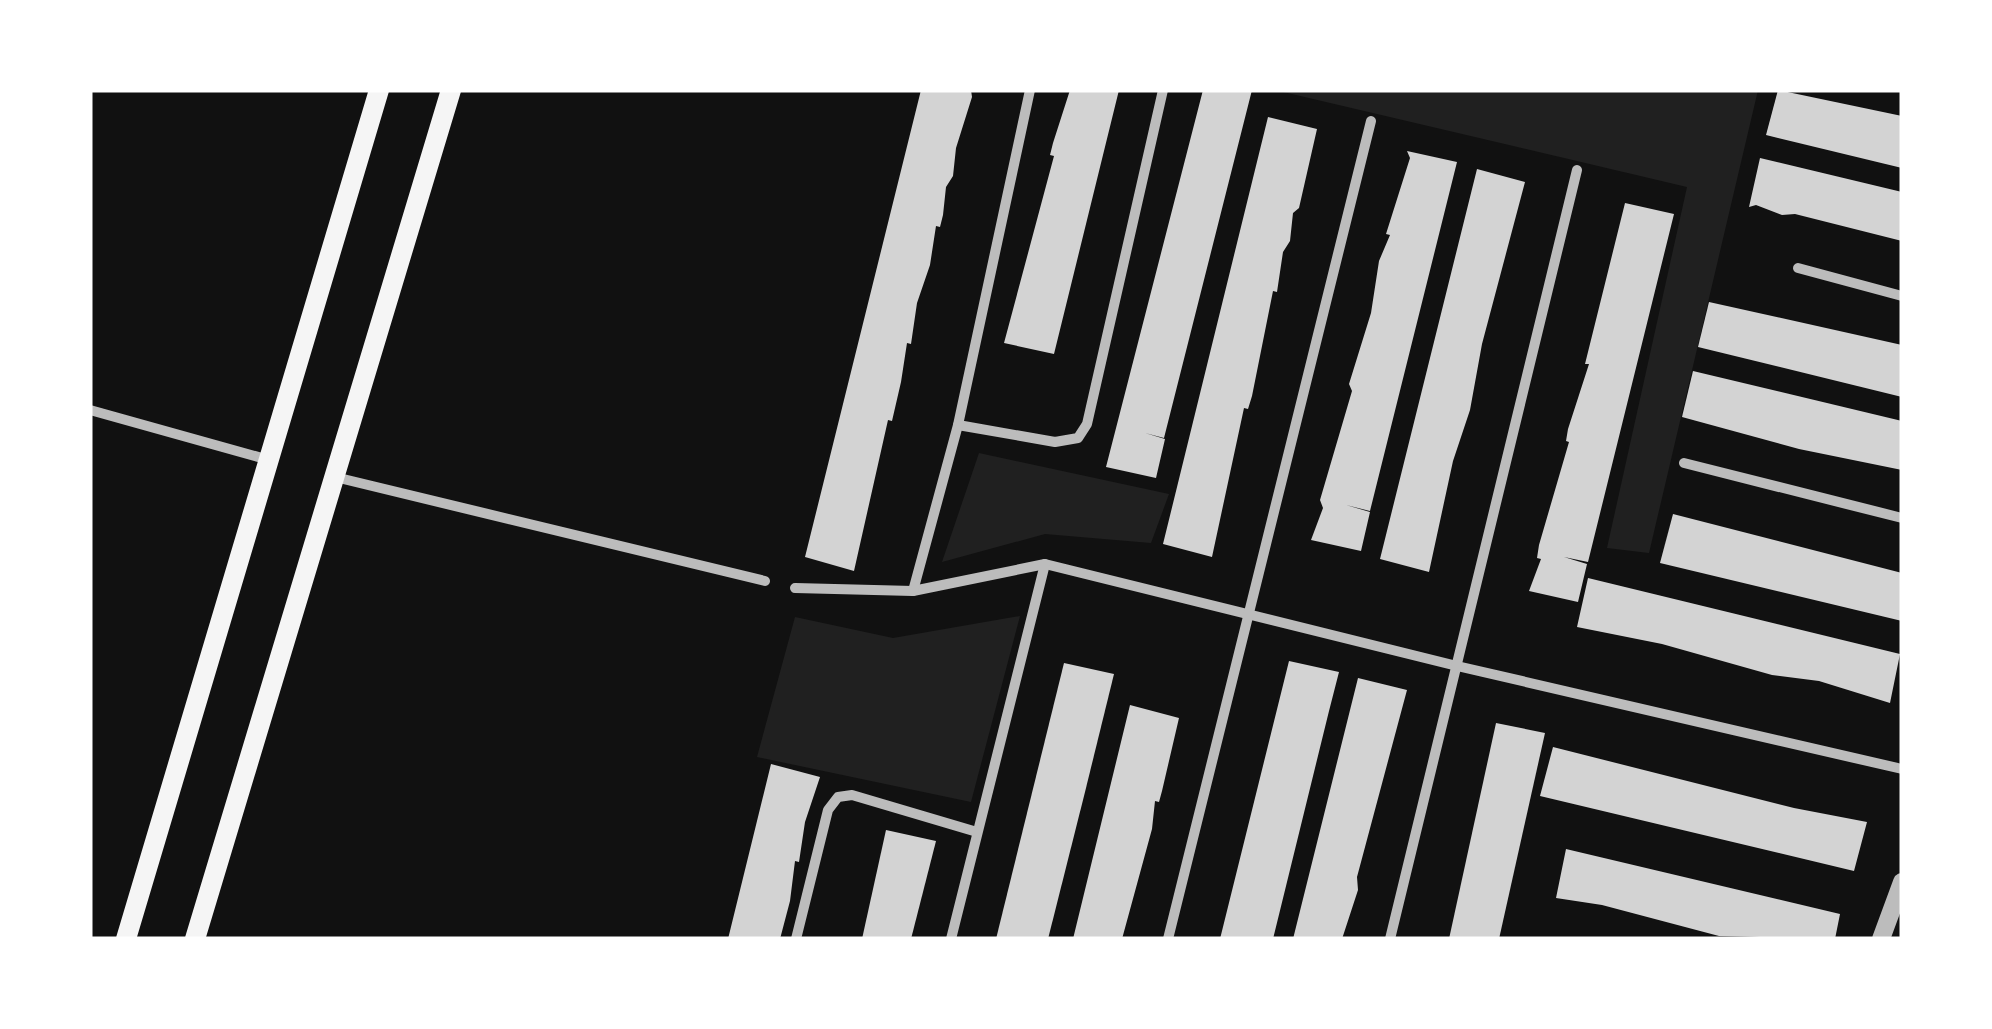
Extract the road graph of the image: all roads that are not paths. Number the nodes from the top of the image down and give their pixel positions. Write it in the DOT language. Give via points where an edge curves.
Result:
graph roads {
  1 [pos="379,90"];
  2 [pos="451,90"];
  3 [pos="1030,90"];
  4 [pos="1163,90"];
  5 [pos="1371,121"];
  6 [pos="1576,170"];
  7 [pos="1798,268"];
  8 [pos="1902,296"];
  9 [pos="90,410"];
  10 [pos="958,425"];
  11 [pos="269,460"];
  12 [pos="1684,463"];
  13 [pos="334,477"];
  14 [pos="1902,518"];
  15 [pos="1046,564"];
  16 [pos="765,580"];
  17 [pos="794,588"];
  18 [pos="912,591"];
  19 [pos="1251,614"];
  20 [pos="1457,666"];
  21 [pos="1902,769"];
  22 [pos="977,832"];
  23 [pos="1902,882"];
  24 [pos="126,939"];
  25 [pos="195,939"];
  26 [pos="796,939"];
  27 [pos="951,939"];
  28 [pos="1168,939"];
  29 [pos="1390,939"];
  30 [pos="1882,939"];
  1 -- 11 [label="main road"];
  2 -- 13 [label="main road"];
  3 -- 10 [label="street"];
  4 -- 10 [label="street" via="1087,424 1078,438 1055,442"];
  5 -- 19 [label="street"];
  6 -- 20 [label="street"];
  7 -- 8 [label="street"];
  9 -- 11 [label="street"];
  10 -- 18 [label="street"];
  11 -- 24 [label="main road"];
  12 -- 14 [label="street"];
  13 -- 16 [label="street"];
  13 -- 25 [label="main road"];
  15 -- 18 [label="street"];
  15 -- 19 [label="street"];
  15 -- 22 [label="street"];
  17 -- 18 [label="street"];
  19 -- 20 [label="street"];
  19 -- 28 [label="street"];
  20 -- 21 [label="street"];
  20 -- 29 [label="street"];
  22 -- 26 [label="street" via="838,797 828,810"];
  22 -- 27 [label="street"];
  23 -- 30 [label="street"];
}
